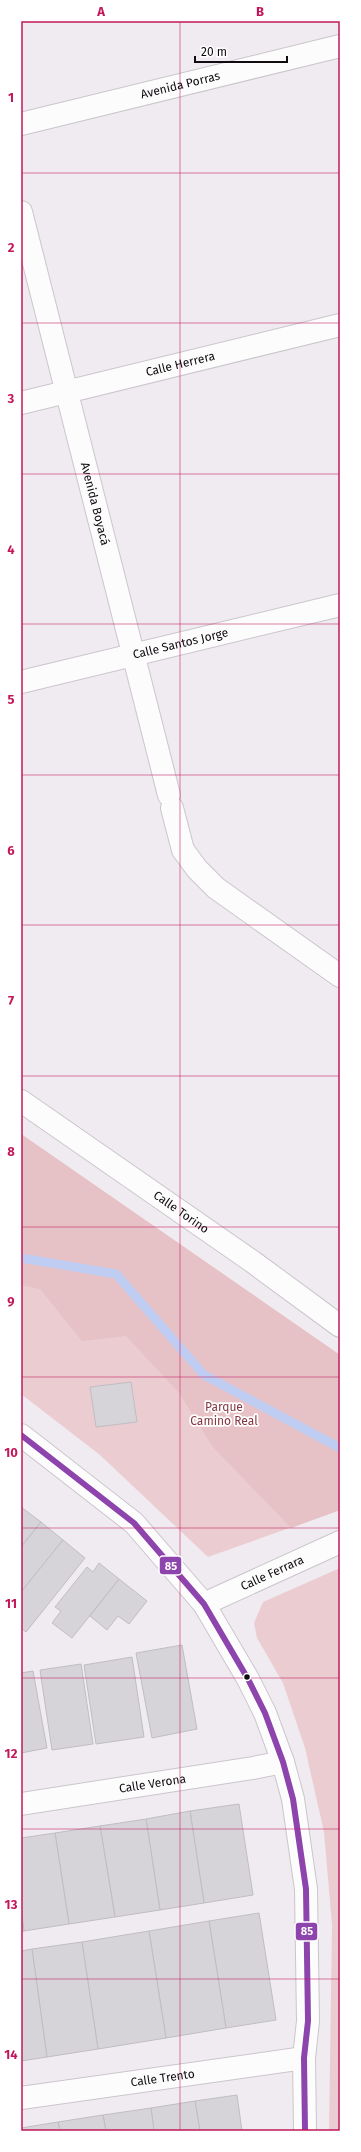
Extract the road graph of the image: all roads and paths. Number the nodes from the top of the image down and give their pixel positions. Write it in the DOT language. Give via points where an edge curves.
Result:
graph roads {
  1 [pos="340,46"];
  2 [pos="21,124"];
  3 [pos="21,212"];
  4 [pos="340,325"];
  5 [pos="65,392"];
  6 [pos="21,404"];
  7 [pos="340,606"];
  8 [pos="133,655"];
  9 [pos="21,682"];
  10 [pos="340,976"];
  11 [pos="21,1101"];
  12 [pos="340,1326"];
  13 [pos="21,1435"];
  14 [pos="340,1542"];
  15 [pos="204,1604"];
  16 [pos="283,1762"];
  17 [pos="21,1804"];
  18 [pos="304,2058"];
  19 [pos="21,2098"];
  20 [pos="305,2131"];
  1 -- 2 [label="street, Avenida Porras"];
  3 -- 5 [label="street, Avenida Boyacá"];
  4 -- 5 [label="street, Calle Herrera"];
  5 -- 6 [label="street, Calle Herrera"];
  5 -- 8 [label="street, Avenida Boyacá"];
  7 -- 8 [label="street, Calle Santos Jorge"];
  8 -- 9 [label="street, Calle Santos Jorge"];
  8 -- 10 [label="street, Avenida Boyacá" via="182,850 216,888"];
  11 -- 12 [label="street, Calle Torino" via="253,1262"];
  13 -- 15 [label="street" via="134,1523"];
  14 -- 15 [label="street, Calle Ferrara"];
  15 -- 16 [label="street" via="248,1679 265,1713"];
  16 -- 17 [label="street, Calle Verona"];
  16 -- 18 [label="street" via="293,1799 306,1889 308,2021"];
  18 -- 19 [label="street, Calle Trento"];
  18 -- 20 [label="street"];
}
